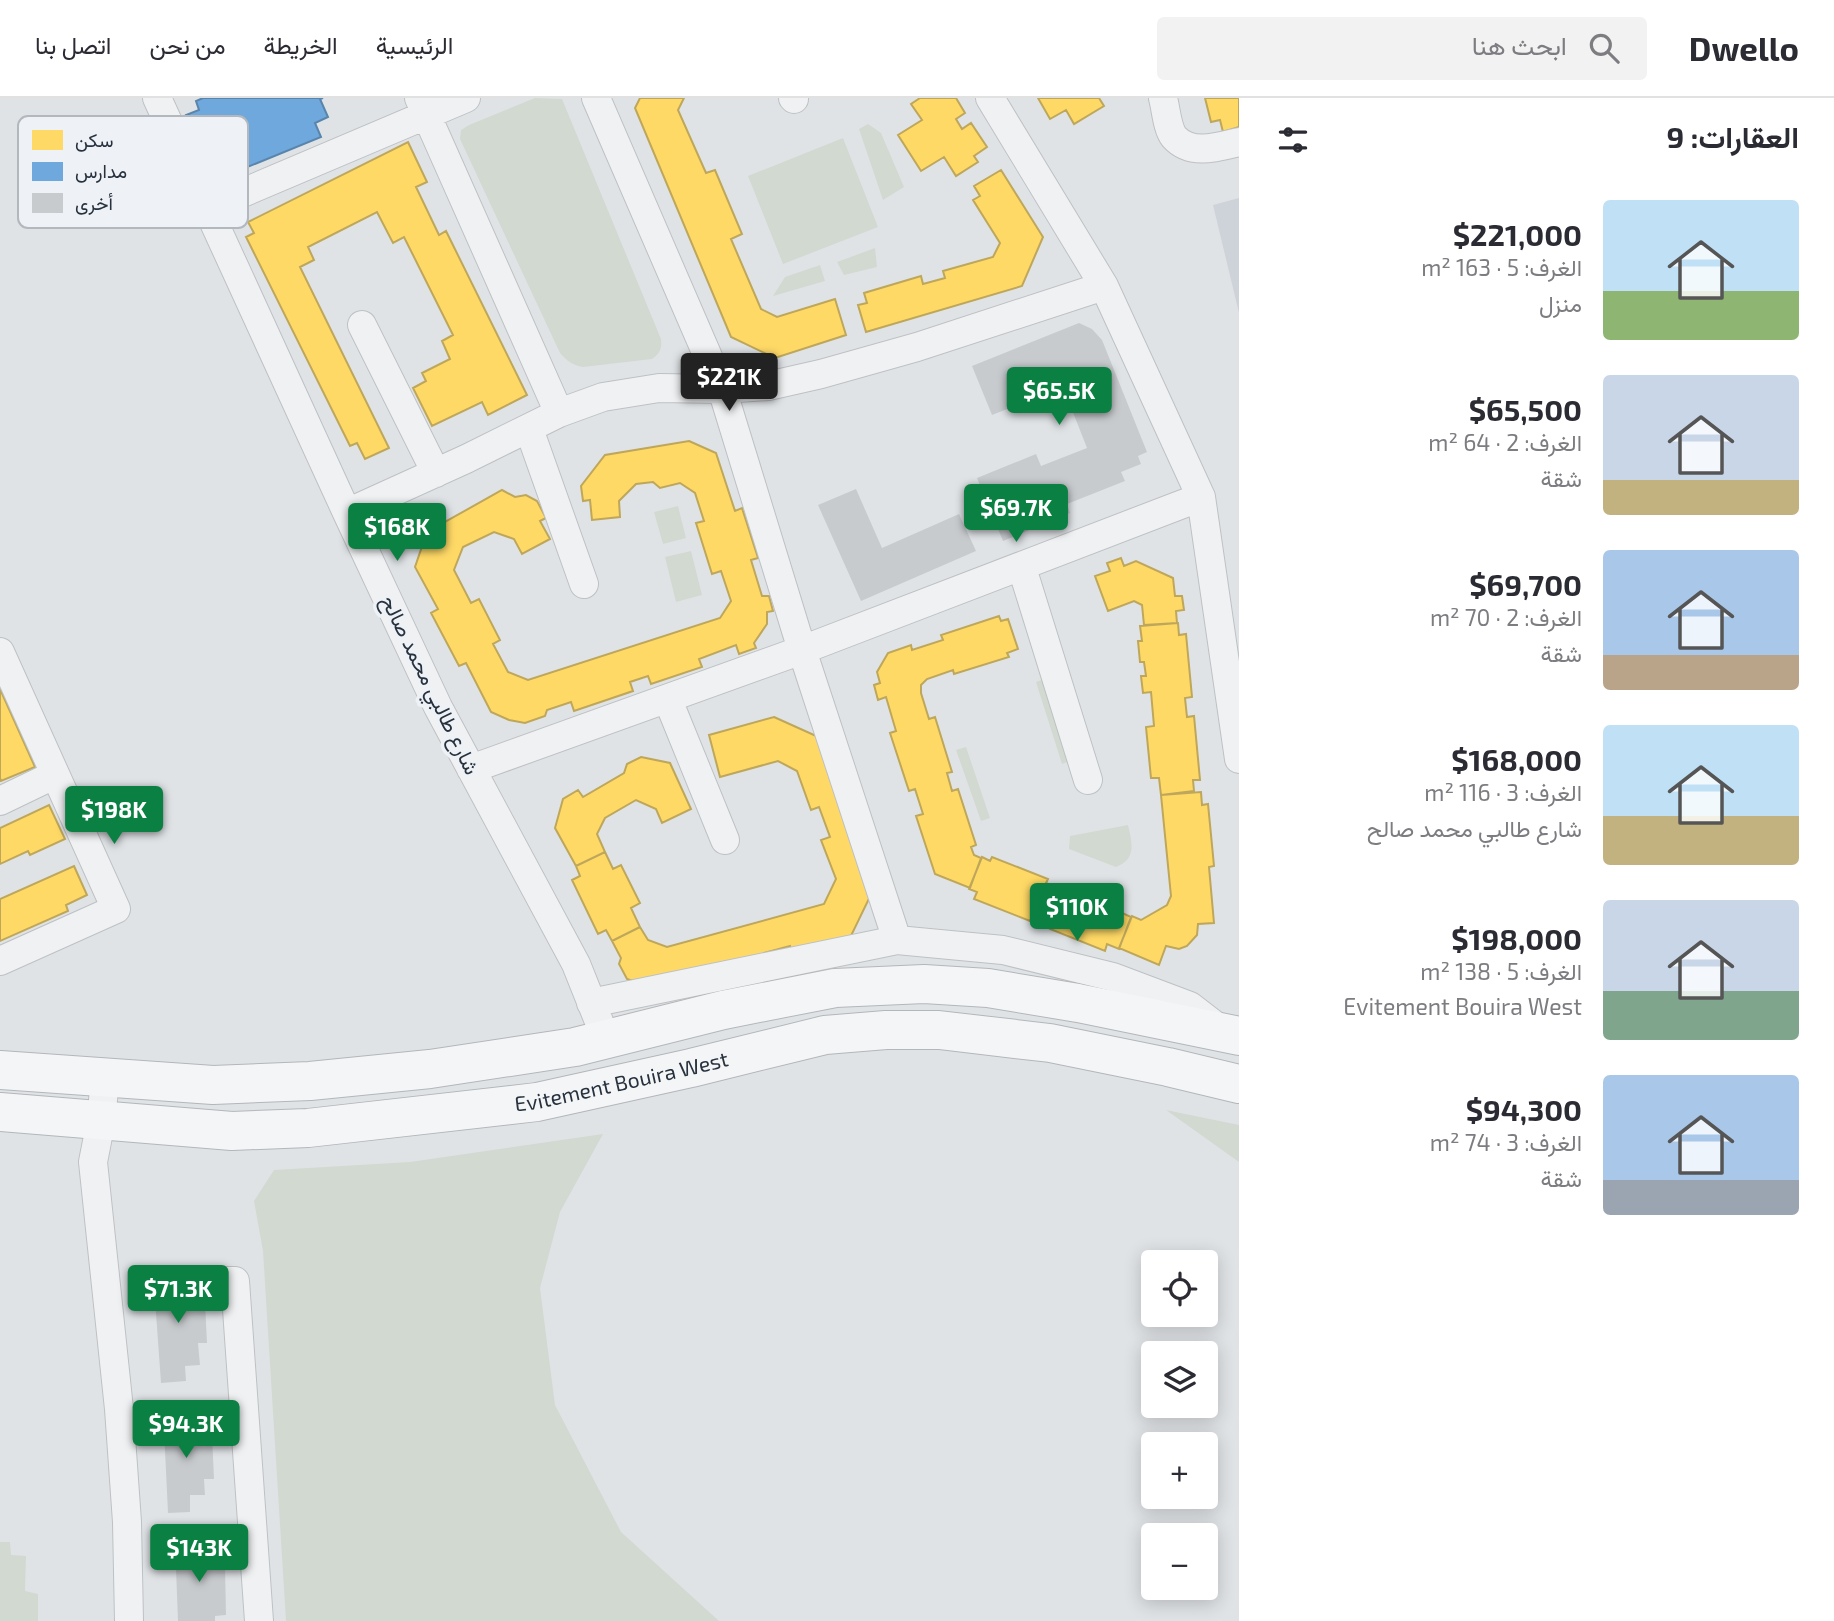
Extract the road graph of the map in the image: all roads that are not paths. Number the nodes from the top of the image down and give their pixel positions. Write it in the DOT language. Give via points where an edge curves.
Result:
graph roads {
  1 [pos="157,98"];
  2 [pos="466,98"];
  3 [pos="596,98"];
  4 [pos="990,98"];
  5 [pos="1163,98"];
  6 [pos="423,106"];
  7 [pos="165,116"];
  8 [pos="1239,142"];
  9 [pos="248,189"];
  10 [pos="216,228"];
  11 [pos="1104,286"];
  12 [pos="362,325"];
  13 [pos="722,389"];
  14 [pos="559,413"];
  15 [pos="528,429"];
  16 [pos="436,473"];
  17 [pos="1201,497"];
  18 [pos="346,513"];
  19 [pos="1021,568"];
  20 [pos="584,584"];
  21 [pos="802,650"];
  22 [pos="0,652"];
  23 [pos="668,700"];
  24 [pos="1239,759"];
  25 [pos="471,769"];
  26 [pos="54,775"];
  27 [pos="1088,780"];
  28 [pos="0,801"];
  29 [pos="724,840"];
  30 [pos="897,940"];
  31 [pos="0,961"];
  32 [pos="591,1003"];
  33 [pos="1233,1035"];
  34 [pos="606,1039"];
  35 [pos="0,1070"];
  36 [pos="105,1079"];
  37 [pos="1239,1084"];
  38 [pos="0,1112"];
  39 [pos="102,1121"];
  40 [pos="215,1281"];
  41 [pos="129,1621"];
  42 [pos="259,1621"];
  1 -- 7 [label="street, شارع طالبي محمد صالح"];
  2 -- 6 [label="street"];
  3 -- 13 [label="street"];
  4 -- 11 [label="street"];
  5 -- 8 [label="street" via="1173,136 1191,149"];
  6 -- 9 [label="street"];
  6 -- 14 [label="street"];
  10 -- 18 [label="street, شارع طالبي محمد صالح"];
  11 -- 13 [label="street" via="821,374 768,386"];
  11 -- 17 [label="street"];
  12 -- 16 [label="street"];
  13 -- 14 [label="street" via="659,388 603,397"];
  13 -- 21 [label="street"];
  14 -- 15 [label="street"];
  15 -- 16 [label="street"];
  15 -- 20 [label="street"];
  16 -- 18 [label="street"];
  17 -- 19 [label="street"];
  17 -- 24 [label="street"];
  18 -- 25 [label="street, شارع طالبي محمد صالح"];
  19 -- 21 [label="street"];
  19 -- 27 [label="street"];
  21 -- 23 [label="street"];
  21 -- 30 [label="street"];
  22 -- 26 [label="street"];
  23 -- 25 [label="street"];
  23 -- 29 [label="street"];
  25 -- 32 [label="street, شارع طالبي محمد صالح" via="576,964"];
  26 -- 28 [label="street"];
  26 -- 31 [label="street" via="116,909"];
  30 -- 32 [label="street"];
  30 -- 33 [label="street" via="1003,950 1113,977 1190,1006"];
  32 -- 34 [label="street, شارع طالبي محمد صالح"];
  33 -- 34 [label="highway, Evitement Bouira West" via="988,988 924,984 835,988"];
  34 -- 36 [label="highway, Evitement Bouira West" via="514,1058 310,1081 213,1086"];
  35 -- 36 [label="highway, Evitement Bouira West"];
  36 -- 39 [label="street"];
  37 -- 39 [label="highway, Evitement Bouira West" via="999,1035 886,1030 825,1035 537,1102 387,1121 232,1131"];
  38 -- 39 [label="highway, Evitement Bouira West"];
  39 -- 41 [label="street" via="93,1162 119,1409"];
  40 -- 42 [label="street" via="235,1280"];
}
